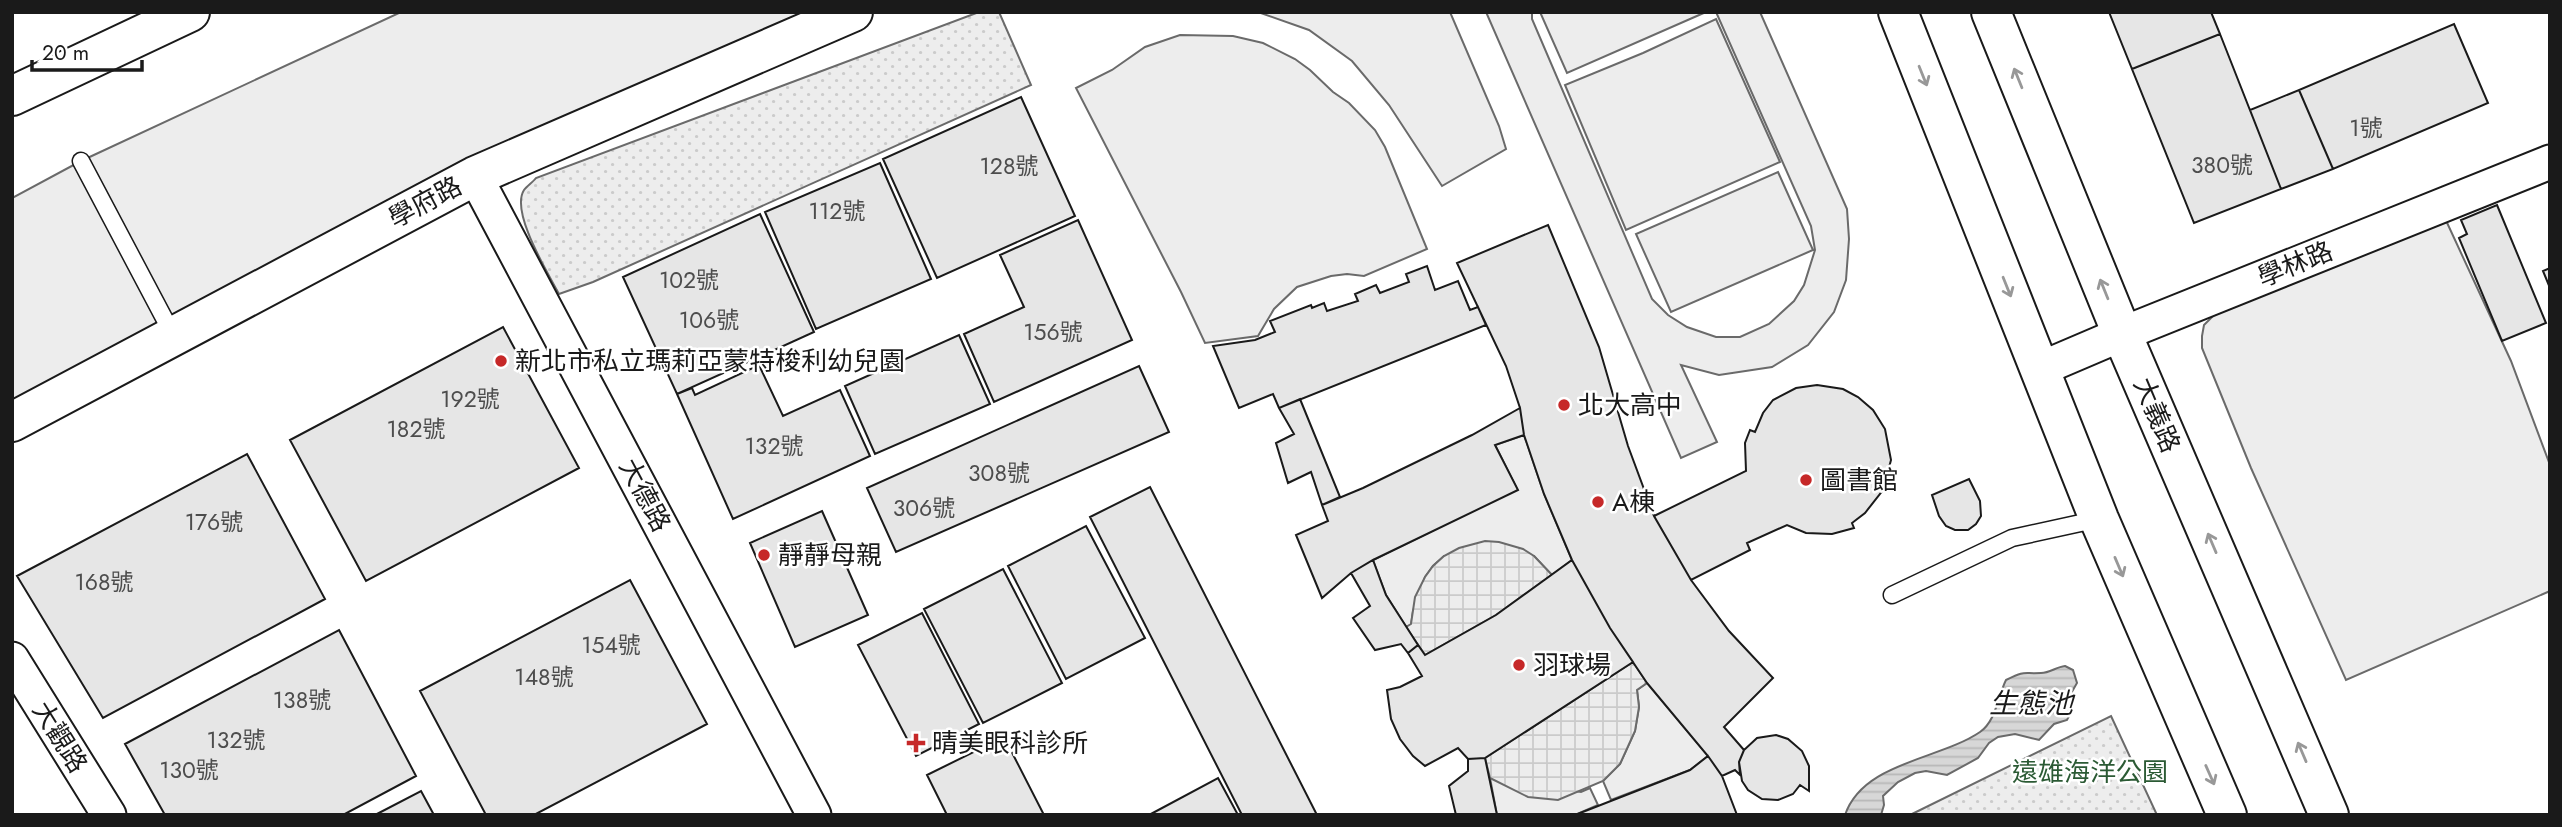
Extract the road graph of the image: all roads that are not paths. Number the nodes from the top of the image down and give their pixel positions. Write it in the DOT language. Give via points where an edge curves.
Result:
graph roads {
  1 [pos="190,12"];
  2 [pos="853,12"];
  3 [pos="1898,12"];
  4 [pos="1991,12"];
  5 [pos="12,96"];
  6 [pos="81,161"];
  7 [pos="2550,162"];
  8 [pos="475,176"];
  9 [pos="2122,334"];
  10 [pos="173,335"];
  11 [pos="2040,369"];
  12 [pos="12,422"];
  13 [pos="2099,519"];
  14 [pos="1892,595"];
  15 [pos="12,659"];
  16 [pos="109,815"];
  17 [pos="814,815"];
  18 [pos="2227,815"];
  19 [pos="2329,815"];
  1 -- 5 [label="main road"];
  2 -- 8 [label="main road, 學府路"];
  3 -- 11 [label="main road, one-way"];
  9 -- 4 [label="main road, 大義路, one-way"];
  6 -- 10 [label="lane"];
  7 -- 9 [label="street, 學林路"];
  8 -- 10 [label="main road, 學府路"];
  8 -- 17 [label="street, 大德路"];
  9 -- 11 [label="street, 學林路"];
  19 -- 9 [label="main road, 大義路, one-way"];
  10 -- 12 [label="main road, 學府路"];
  11 -- 13 [label="main road"];
  13 -- 14 [label="lane" via="2012,538"];
  13 -- 18 [label="main road, one-way"];
  15 -- 16 [label="street, 大觀路"];
}
